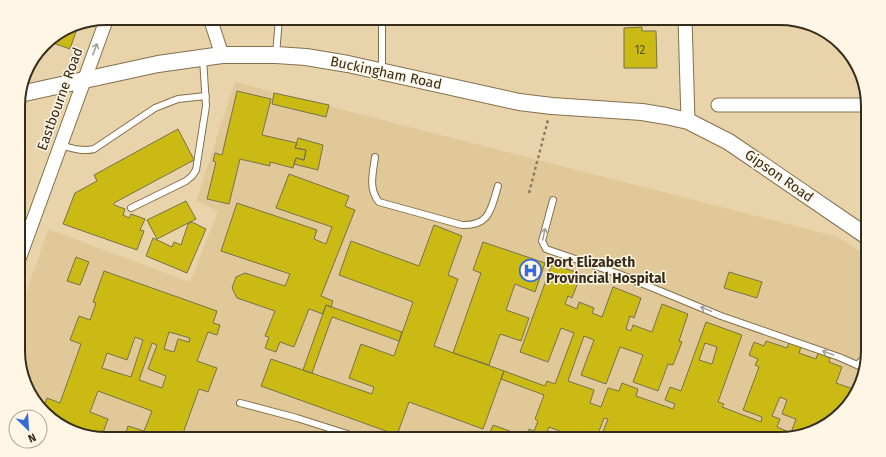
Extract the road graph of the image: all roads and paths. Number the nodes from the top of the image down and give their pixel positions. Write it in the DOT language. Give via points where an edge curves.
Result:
graph roads {
  1 [pos="104,25"];
  2 [pos="212,25"];
  3 [pos="278,25"];
  4 [pos="382,25"];
  5 [pos="685,25"];
  6 [pos="276,55"];
  7 [pos="222,56"];
  8 [pos="203,58"];
  9 [pos="382,70"];
  10 [pos="84,81"];
  11 [pos="27,93"];
  12 [pos="206,96"];
  13 [pos="718,105"];
  14 [pos="861,105"];
  15 [pos="552,106"];
  16 [pos="688,121"];
  17 [pos="60,145"];
  18 [pos="375,158"];
  19 [pos="498,186"];
  20 [pos="530,193"];
  21 [pos="553,200"];
  22 [pos="131,208"];
  23 [pos="861,232"];
  24 [pos="25,242"];
  25 [pos="860,363"];
  26 [pos="857,365"];
  27 [pos="240,403"];
  28 [pos="341,432"];
  10 -- 1 [label="street, Eastbourne Road, one-way"];
  2 -- 7 [label="street"];
  3 -- 6 [label="lane"];
  4 -- 9 [label="lane"];
  5 -- 16 [label="street"];
  6 -- 7 [label="street, Buckingham Road"];
  6 -- 9 [label="street, Buckingham Road" via="306,57"];
  7 -- 8 [label="street, Buckingham Road"];
  8 -- 10 [label="street, Buckingham Road" via="158,64"];
  8 -- 12 [label="lane"];
  9 -- 15 [label="street, Buckingham Road" via="518,102"];
  10 -- 11 [label="street, Buckingham Road"];
  10 -- 17 [label="street, Eastbourne Road"];
  12 -- 17 [label="lane" via="178,99 155,108 89,151"];
  12 -- 22 [label="lane" via="196,170 192,176"];
  13 -- 14 [label="street"];
  15 -- 16 [label="street, Buckingham Road" via="642,112"];
  15 -- 20 [label="path"];
  16 -- 23 [label="street, Gipson Road" via="729,142"];
  17 -- 24 [label="street, Eastbourne Road"];
  18 -- 19 [label="lane" via="372,191 379,202 462,225 470,225 486,218"];
  26 -- 21 [label="lane, one-way" via="721,316 619,274 546,249 542,241"];
  25 -- 26 [label="lane"];
  27 -- 28 [label="lane"];
}
